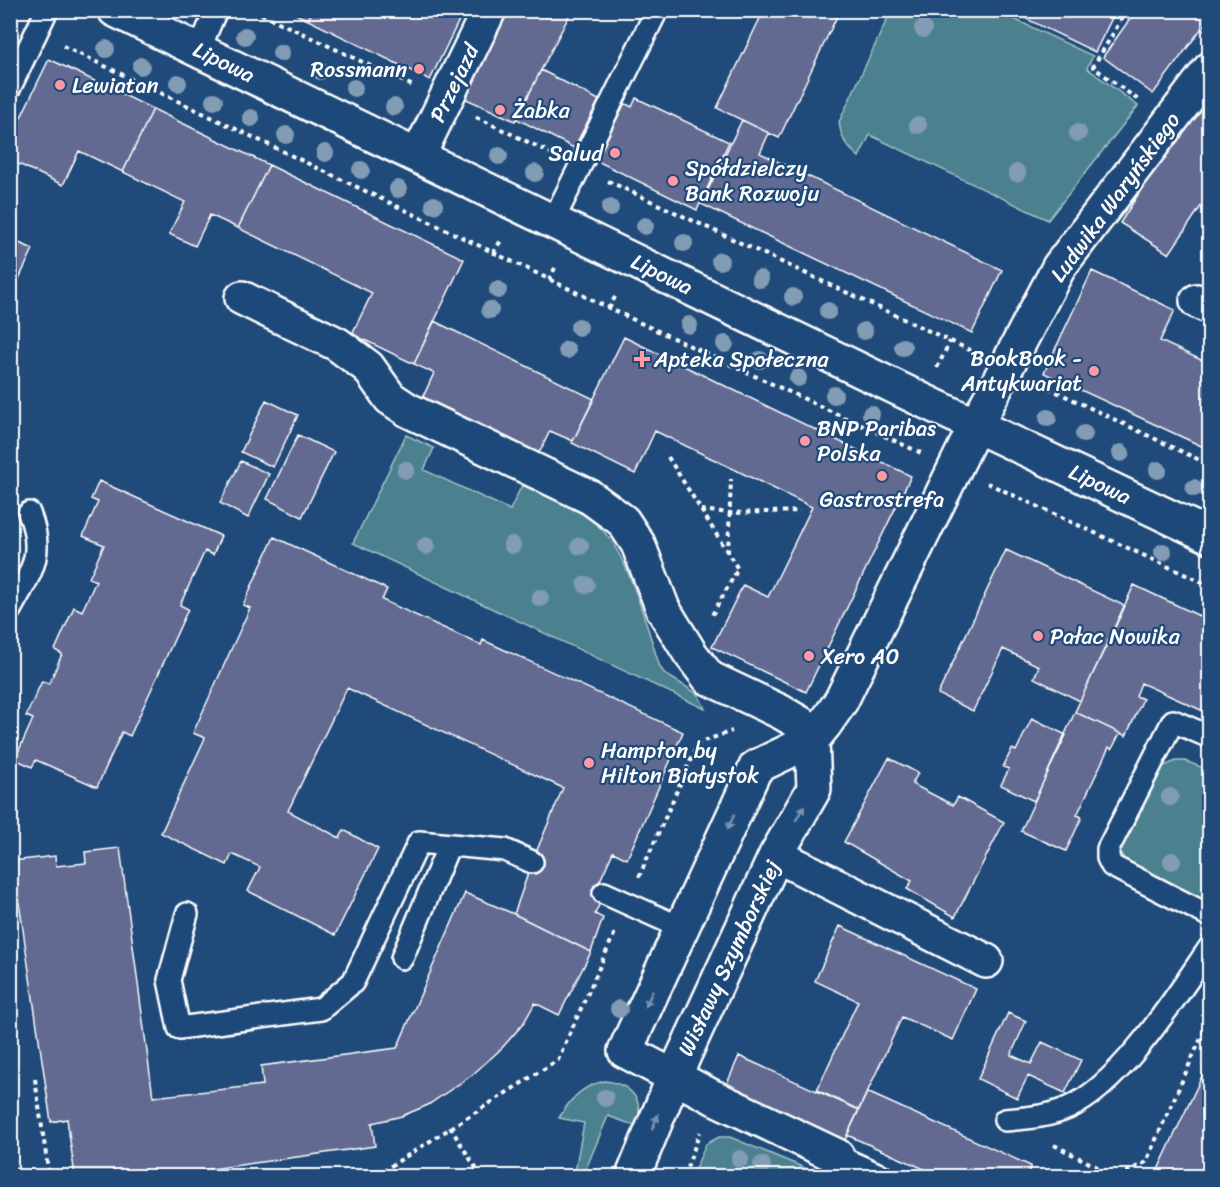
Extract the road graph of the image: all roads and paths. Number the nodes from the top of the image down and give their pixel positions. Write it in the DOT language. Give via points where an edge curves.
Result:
graph roads {
  1 [pos="47,10"];
  2 [pos="115,10"];
  3 [pos="216,10"];
  4 [pos="253,10"];
  5 [pos="489,10"];
  6 [pos="657,10"];
  7 [pos="1126,10"];
  8 [pos="36,33"];
  9 [pos="199,50"];
  10 [pos="1209,69"];
  11 [pos="10,87"];
  12 [pos="445,102"];
  13 [pos="1147,106"];
  14 [pos="418,156"];
  15 [pos="579,167"];
  16 [pos="553,221"];
  17 [pos="507,231"];
  18 [pos="493,253"];
  19 [pos="561,256"];
  20 [pos="549,280"];
  21 [pos="620,285"];
  22 [pos="242,298"];
  23 [pos="609,309"];
  24 [pos="632,319"];
  25 [pos="1006,368"];
  26 [pos="976,425"];
  27 [pos="668,457"];
  28 [pos="1209,465"];
  29 [pos="730,478"];
  30 [pos="701,510"];
  31 [pos="800,511"];
  32 [pos="28,513"];
  33 [pos="730,513"];
  34 [pos="1209,536"];
  35 [pos="728,554"];
  36 [pos="10,610"];
  37 [pos="690,654"];
  38 [pos="781,712"];
  39 [pos="814,737"];
  40 [pos="1209,737"];
  41 [pos="449,845"];
  42 [pos="776,855"];
  43 [pos="532,862"];
  44 [pos="604,893"];
  45 [pos="628,903"];
  46 [pos="187,914"];
  47 [pos="1209,916"];
  48 [pos="682,928"];
  49 [pos="1209,947"];
  50 [pos="402,958"];
  51 [pos="986,961"];
  52 [pos="1209,1018"];
  53 [pos="674,1077"];
  54 [pos="35,1079"];
  55 [pos="713,1097"];
  56 [pos="1005,1120"];
  57 [pos="450,1127"];
  58 [pos="10,1140"];
  59 [pos="837,1156"];
  60 [pos="16,1176"];
  61 [pos="49,1176"];
  62 [pos="375,1176"];
  63 [pos="481,1176"];
  64 [pos="633,1176"];
  65 [pos="684,1176"];
  66 [pos="882,1176"];
  67 [pos="1116,1176"];
  1 -- 8 [label="lane"];
  2 -- 9 [label="street, Lipowa"];
  3 -- 9 [label="lane"];
  4 -- 12 [label="path"];
  5 -- 12 [label="street, Przejazd"];
  6 -- 15 [label="lane"];
  7 -- 13 [label="path" via="1092,67"];
  8 -- 11 [label="lane"];
  8 -- 18 [label="path"];
  9 -- 14 [label="street, Lipowa"];
  10 -- 25 [label="street, Ludwika Waryńskiego" via="1059,267"];
  12 -- 14 [label="street, Przejazd"];
  12 -- 15 [label="path"];
  14 -- 16 [label="street, Lipowa"];
  15 -- 16 [label="lane"];
  15 -- 25 [label="path"];
  16 -- 26 [label="street, Lipowa"];
  17 -- 18 [label="path"];
  18 -- 20 [label="path"];
  19 -- 20 [label="path"];
  20 -- 23 [label="path"];
  21 -- 23 [label="path"];
  22 -- 37 [label="street" via="337,344 368,367 390,398 408,410 590,497 623,521 638,544 663,609"];
  23 -- 24 [label="path"];
  25 -- 26 [label="street, Ludwika Waryńskiego"];
  25 -- 28 [label="path"];
  26 -- 34 [label="street, Lipowa"];
  26 -- 39 [label="street" via="841,701"];
  27 -- 30 [label="path"];
  29 -- 33 [label="path"];
  30 -- 33 [label="path"];
  30 -- 35 [label="path"];
  31 -- 33 [label="path"];
  32 -- 36 [label="lane" via="37,542 35,563"];
  33 -- 35 [label="path"];
  35 -- 37 [label="path" via="738,569"];
  37 -- 38 [label="street" via="709,678"];
  38 -- 39 [label="street"];
  38 -- 45 [label="path" via="698,743"];
  42 -- 39 [label="street, Wisławy Szymborskiej, one-way" via="813,789"];
  39 -- 48 [label="street, one-way" via="756,767"];
  40 -- 47 [label="lane" via="1173,721 1108,849 1112,866"];
  41 -- 43 [label="lane" via="505,850"];
  41 -- 46 [label="lane" via="419,842 353,982 321,1009 179,1028 169,980"];
  41 -- 50 [label="lane"];
  42 -- 51 [label="street"];
  42 -- 53 [label="street, Wisławy Szymborskiej"];
  44 -- 45 [label="lane"];
  45 -- 48 [label="lane"];
  45 -- 57 [label="path" via="558,1060"];
  48 -- 53 [label="street, one-way" via="625,1051"];
  49 -- 56 [label="lane" via="1152,1031 1098,1089 1051,1114"];
  52 -- 67 [label="path" via="1146,1162"];
  53 -- 55 [label="street"];
  64 -- 53 [label="street, Wisławy Szymborskiej, one-way"];
  54 -- 61 [label="path"];
  55 -- 59 [label="street"];
  55 -- 65 [label="path"];
  56 -- 67 [label="path"];
  57 -- 62 [label="path"];
  57 -- 63 [label="path"];
  58 -- 60 [label="path"];
  59 -- 66 [label="lane"];
}
